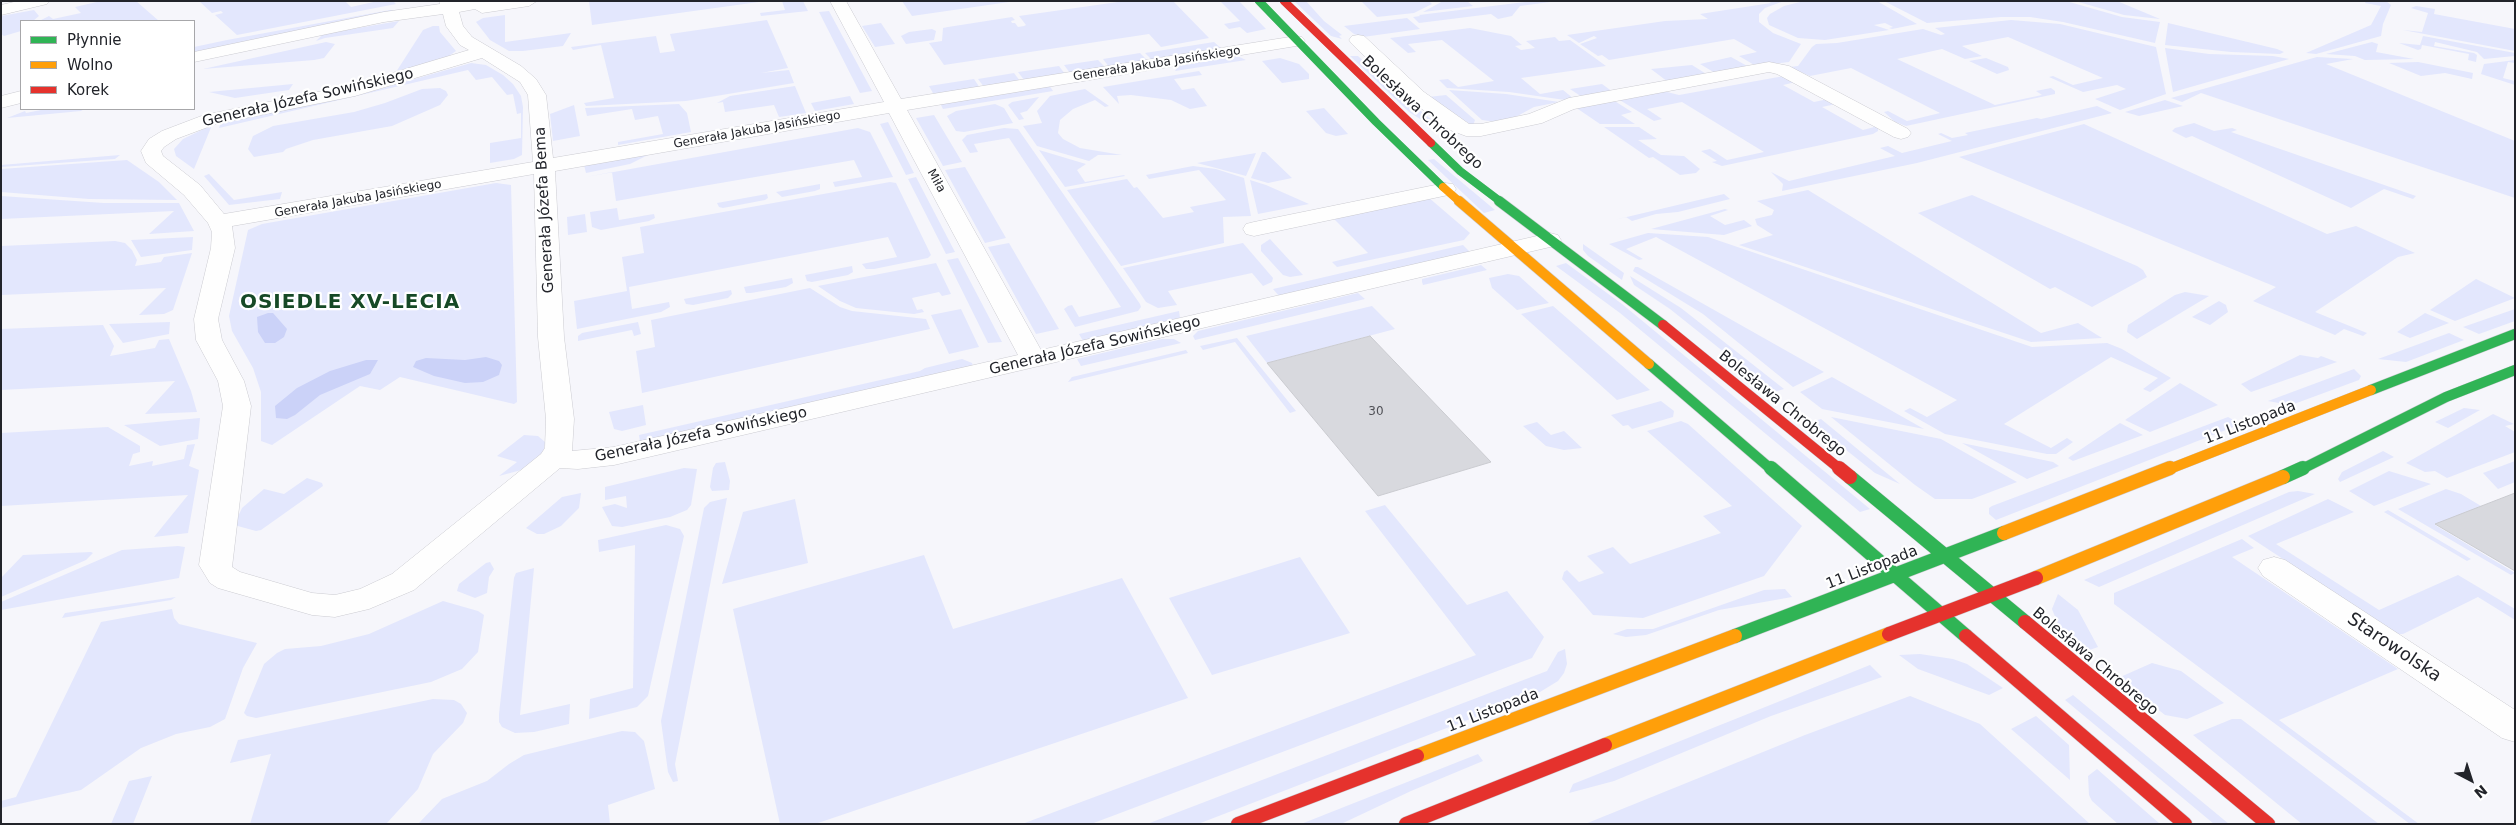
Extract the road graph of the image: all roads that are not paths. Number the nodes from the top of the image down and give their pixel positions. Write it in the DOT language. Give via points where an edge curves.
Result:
graph roads {
  1 [pos="42,1"];
  2 [pos="499,1"];
  3 [pos="529,1"];
  4 [pos="838,1"];
  5 [pos="1259,1"];
  6 [pos="1284,1"];
  7 [pos="449,7"];
  8 [pos="1,10"];
  9 [pos="1358,40"];
  10 [pos="1296,41"];
  11 [pos="483,52"];
  12 [pos="195,57"];
  13 [pos="20,97"];
  14 [pos="1,102"];
  15 [pos="895,106"];
  16 [pos="1901,133"];
  17 [pos="544,167"];
  18 [pos="1445,189"];
  19 [pos="219,222"];
  20 [pos="1254,229"];
  21 [pos="1550,240"];
  22 [pos="1514,249"];
  23 [pos="2515,334"];
  24 [pos="1034,360"];
  25 [pos="2515,370"];
  26 [pos="553,459"];
  27 [pos="1944,557"];
  28 [pos="2274,568"];
  29 [pos="1894,575"];
  30 [pos="1993,596"];
  31 [pos="1941,615"];
  32 [pos="2515,728"];
  33 [pos="1238,824"];
  34 [pos="1406,824"];
  35 [pos="2185,824"];
  36 [pos="2268,824"];
  1 -- 8 [label="street"];
  2 -- 7 [label="street"];
  3 -- 7 [label="street"];
  4 -- 15 [label="street, Miła"];
  5 -- 10 [label="street"];
  6 -- 21 [label="street, Bolesława Chrobrego" via="1434,149"];
  7 -- 11 [label="street, Generała Józefa Bema" via="459,32"];
  7 -- 12 [label="street" via="312,31"];
  9 -- 16 [label="street" via="1418,96 1466,130 1536,119 1569,104 1769,67 1784,70"];
  10 -- 15 [label="street, Generała Jakuba Jasińskiego"];
  10 -- 18 [label="street"];
  11 -- 17 [label="street, Generała Józefa Bema" via="515,70 533,86 537,95"];
  11 -- 19 [label="street, Generała Józefa Sowińskiego" via="355,90 211,119 156,143 151,151 153,159 183,181"];
  13 -- 14 [label="street"];
  15 -- 17 [label="street, Generała Jakuba Jasińskiego"];
  15 -- 24 [label="street, Miła"];
  17 -- 19 [label="street, Generała Jakuba Jasińskiego"];
  17 -- 26 [label="street, Generała Józefa Bema" via="551,337 560,419 560,448"];
  18 -- 20 [label="street"];
  18 -- 22 [label="street"];
  19 -- 26 [label="street" via="223,248 206,310 207,331 231,381 237,406 215,565 221,575 312,604 335,606 369,598 403,582"];
  21 -- 22 [label="street, Generała Józefa Sowińskiego"];
  21 -- 27 [label="street, Bolesława Chrobrego" via="1635,303"];
  22 -- 24 [label="street, Generała Józefa Sowińskiego"];
  22 -- 29 [label="street"];
  23 -- 27 [label="street, 11 Listopada"];
  24 -- 26 [label="street, Generała Józefa Sowińskiego" via="614,456"];
  25 -- 30 [label="street" via="2446,397 2298,471"];
  27 -- 29 [label="street, 11 Listopada"];
  27 -- 30 [label="street, Bolesława Chrobrego"];
  28 -- 32 [label="street, Starowolska"];
  29 -- 31 [label="street"];
  29 -- 33 [label="street, 11 Listopada"];
  30 -- 31 [label="street"];
  30 -- 36 [label="street, Bolesława Chrobrego"];
  31 -- 34 [label="street"];
  31 -- 35 [label="street"];
}
